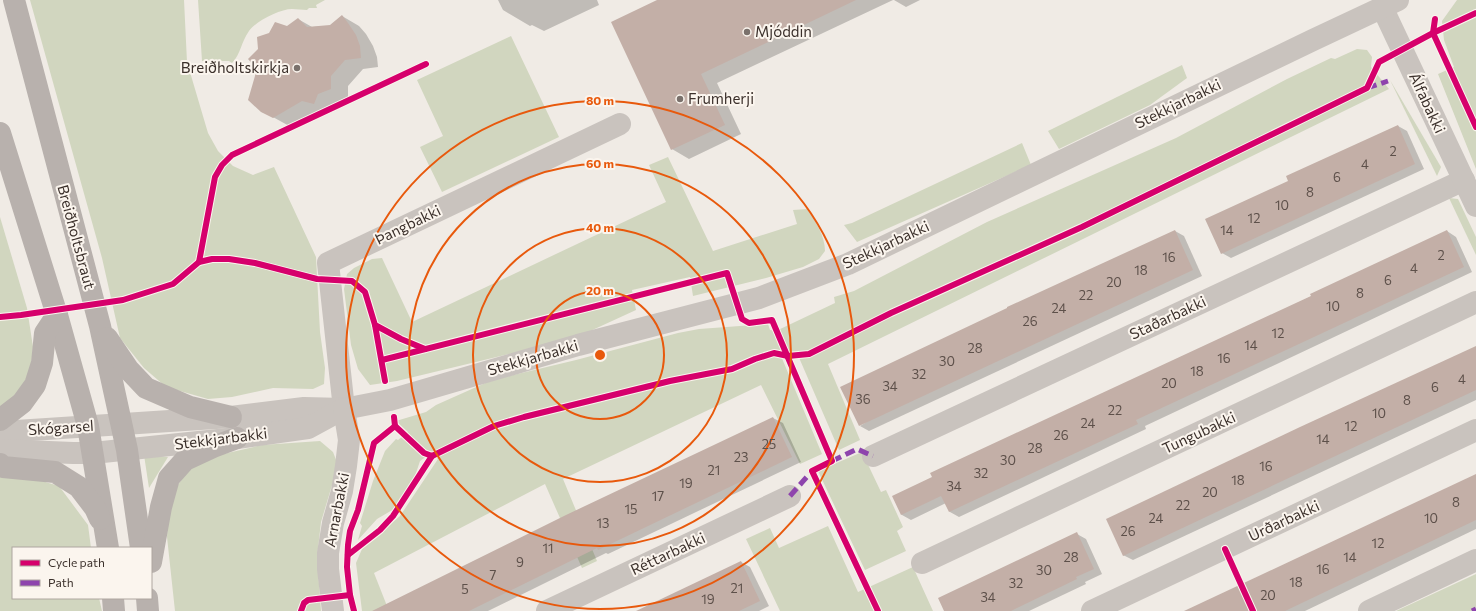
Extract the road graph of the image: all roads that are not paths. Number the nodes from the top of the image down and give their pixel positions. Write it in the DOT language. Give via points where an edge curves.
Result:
graph roads {
  1 [pos="14,0"];
  2 [pos="1386,2"];
  3 [pos="620,124"];
  4 [pos="0,133"];
  5 [pos="1464,180"];
  6 [pos="1476,206"];
  7 [pos="1476,302"];
  8 [pos="57,316"];
  9 [pos="100,326"];
  10 [pos="344,409"];
  11 [pos="231,417"];
  12 [pos="0,420"];
  13 [pos="122,424"];
  14 [pos="88,426"];
  15 [pos="1476,430"];
  16 [pos="0,432"];
  17 [pos="237,438"];
  18 [pos="0,450"];
  19 [pos="127,450"];
  20 [pos="93,452"];
  21 [pos="873,456"];
  22 [pos="0,464"];
  23 [pos="790,496"];
  24 [pos="108,543"];
  25 [pos="141,547"];
  26 [pos="152,556"];
  27 [pos="1476,560"];
  28 [pos="922,563"];
  29 [pos="113,599"];
  30 [pos="147,599"];
  31 [pos="114,611"];
  32 [pos="148,611"];
  33 [pos="333,611"];
  34 [pos="546,611"];
  35 [pos="1092,611"];
  36 [pos="1369,611"];
  1 -- 9 [label="main road, Breiðholtsbraut"];
  2 -- 5 [label="street, Álfabakki"];
  2 -- 10 [label="street, Stekkjarbakki" via="848,264 772,294 578,345 390,400"];
  3 -- 10 [label="street, Þangbakki" via="328,263"];
  4 -- 8 [label="main road"];
  5 -- 6 [label="street, Álfabakki"];
  5 -- 21 [label="street, Staðarbakki"];
  7 -- 28 [label="street, Tungubakki"];
  8 -- 12 [label="main road" via="45,333 42,363 35,385 22,404"];
  8 -- 14 [label="main road"];
  9 -- 11 [label="main road" via="128,369 146,388 190,407"];
  9 -- 13 [label="main road, Breiðholtsbraut"];
  10 -- 11 [label="street, Stekkjarbakki" via="304,408"];
  10 -- 17 [label="street, Stekkjarbakki" via="308,428"];
  10 -- 33 [label="street, Arnarbakki" via="349,440 342,491 328,553"];
  11 -- 13 [label="street, Stekkjarbakki"];
  13 -- 14 [label="street, Skógarsel"];
  13 -- 19 [label="main road, Breiðholtsbraut"];
  14 -- 16 [label="street, Skógarsel"];
  14 -- 20 [label="main road"];
  15 -- 35 [label="street, Urðarbakki"];
  17 -- 19 [label="street, Stekkjarbakki"];
  17 -- 26 [label="main road" via="185,460 169,478"];
  18 -- 20 [label="street, Skógarsel"];
  19 -- 20 [label="street, Stekkjarbakki"];
  19 -- 25 [label="main road, Breiðholtsbraut"];
  20 -- 24 [label="main road"];
  22 -- 24 [label="main road" via="3,467 54,472 79,487 95,508"];
  23 -- 34 [label="street, Réttarbakki"];
  27 -- 36 [label="street"];
  29 -- 31 [label="main road"];
  30 -- 32 [label="main road"];
}
